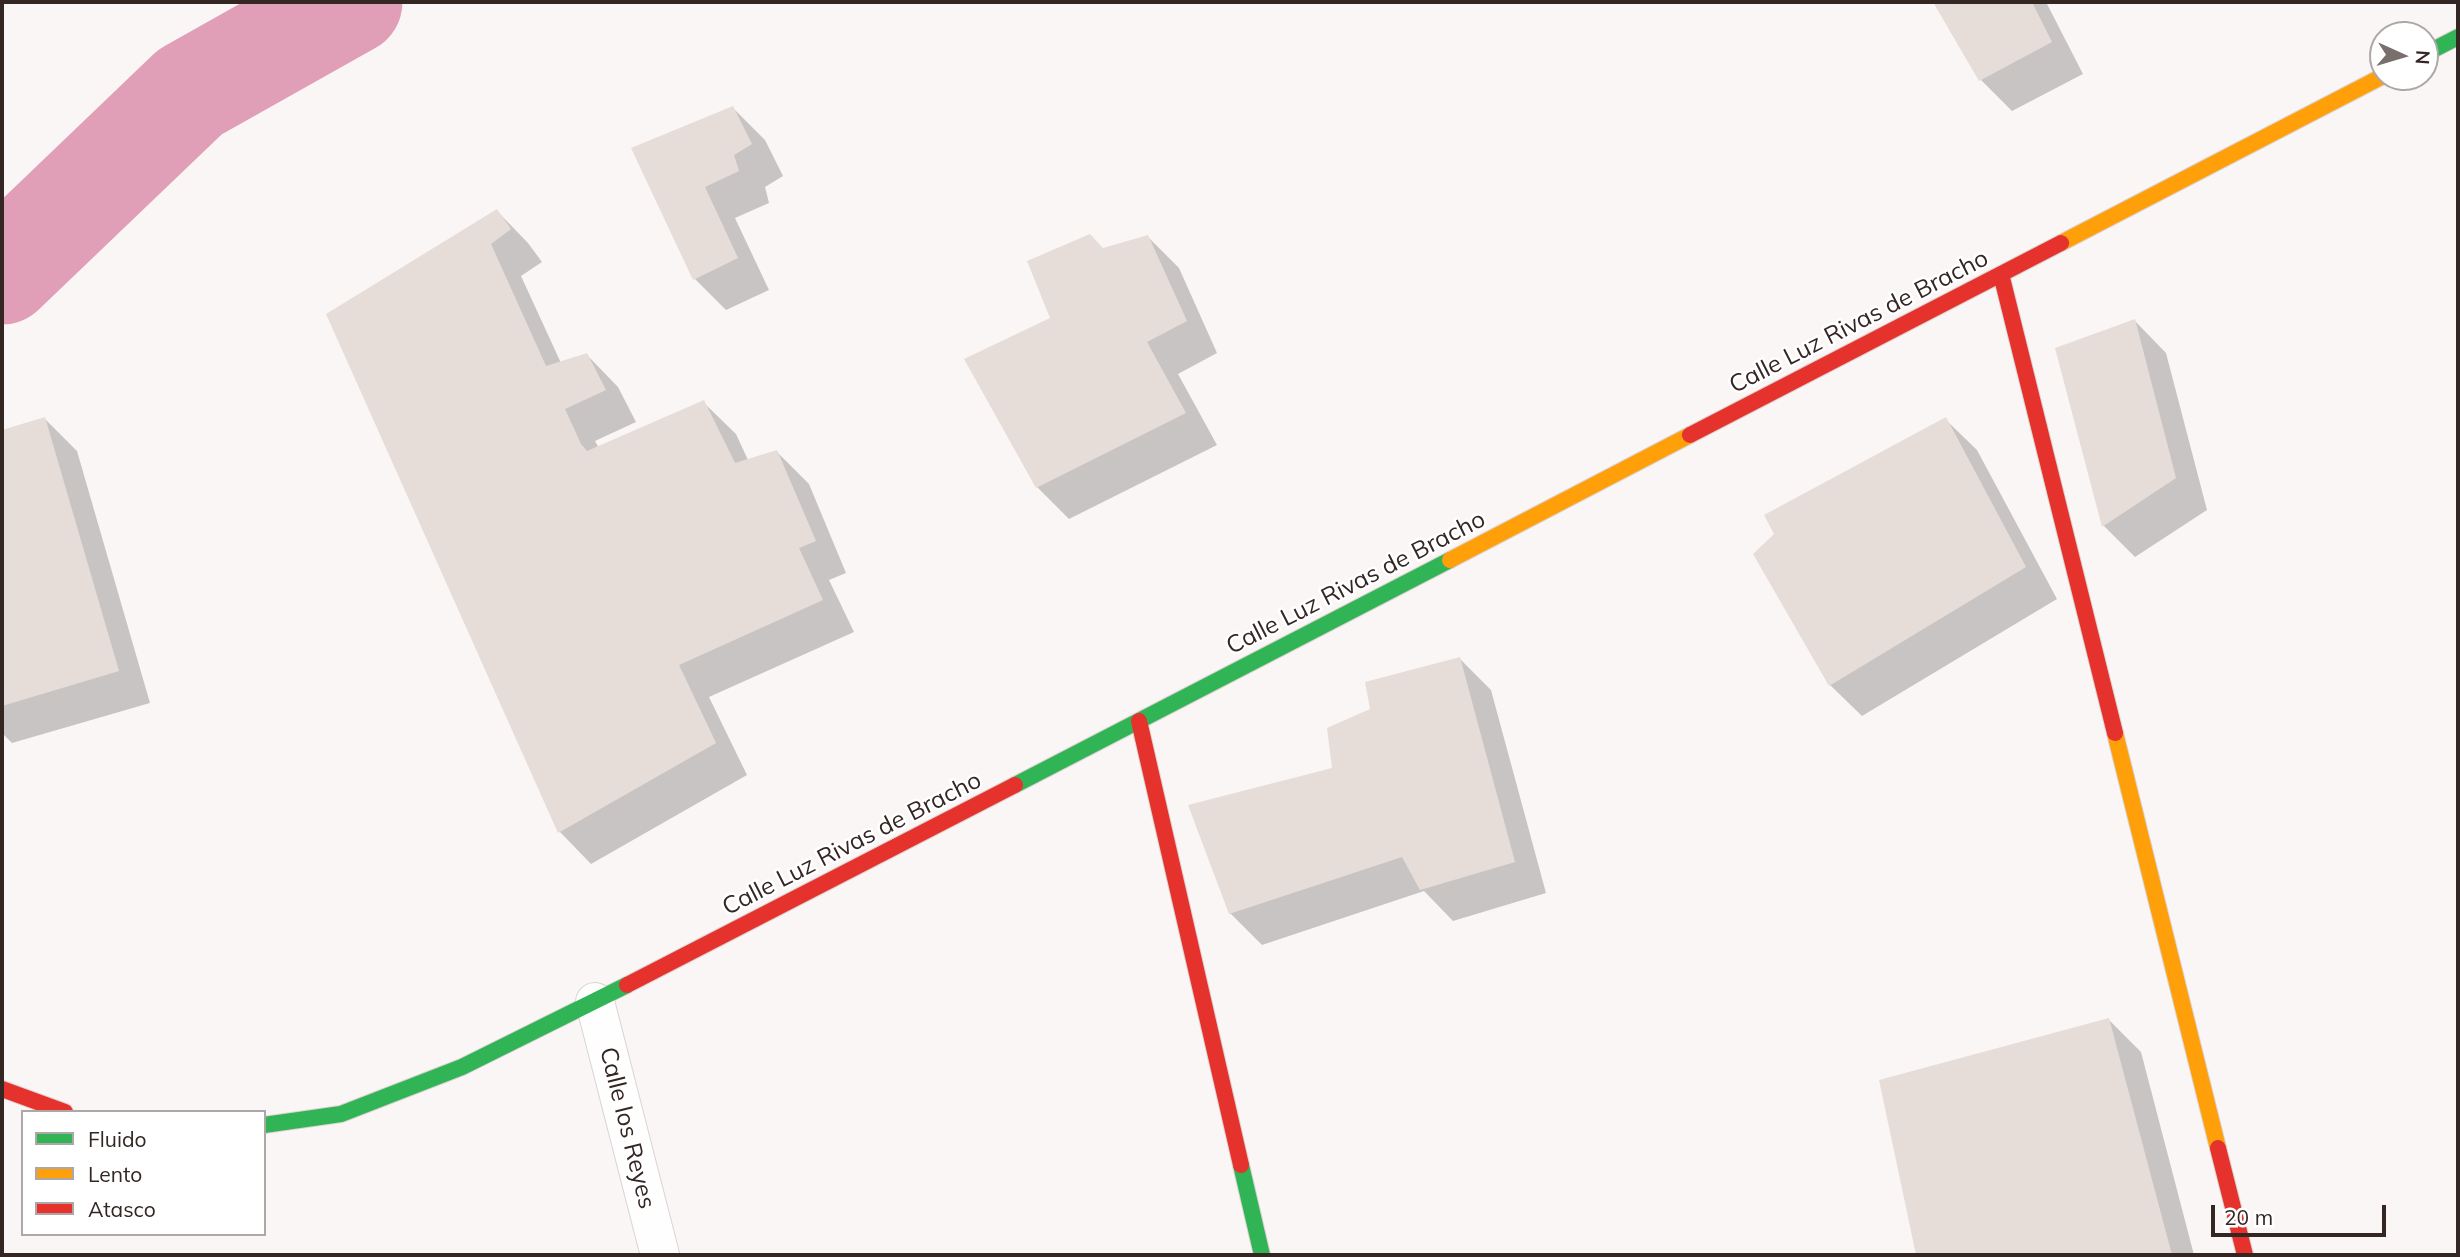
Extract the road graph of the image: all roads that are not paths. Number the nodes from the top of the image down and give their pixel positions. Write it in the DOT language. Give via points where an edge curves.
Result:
graph roads {
  1 [pos="2458,37"];
  2 [pos="2439,47"];
  3 [pos="2369,83"];
  4 [pos="2001,274"];
  5 [pos="1139,721"];
  6 [pos="595,1002"];
  7 [pos="2,1089"];
  8 [pos="60,1110"];
  9 [pos="266,1125"];
  10 [pos="660,1255"];
  11 [pos="1262,1255"];
  12 [pos="2245,1255"];
  1 -- 2 [label="main road"];
  3 -- 4 [label="main road, Calle Luz Rivas de Bracho"];
  4 -- 5 [label="main road, Calle Luz Rivas de Bracho"];
  4 -- 12 [label="main road"];
  5 -- 6 [label="main road, Calle Luz Rivas de Bracho"];
  5 -- 11 [label="main road"];
  6 -- 9 [label="main road, Calle Luz Rivas de Bracho" via="462,1068 341,1114"];
  6 -- 10 [label="street, Calle los Reyes"];
  7 -- 8 [label="main road"];
}
